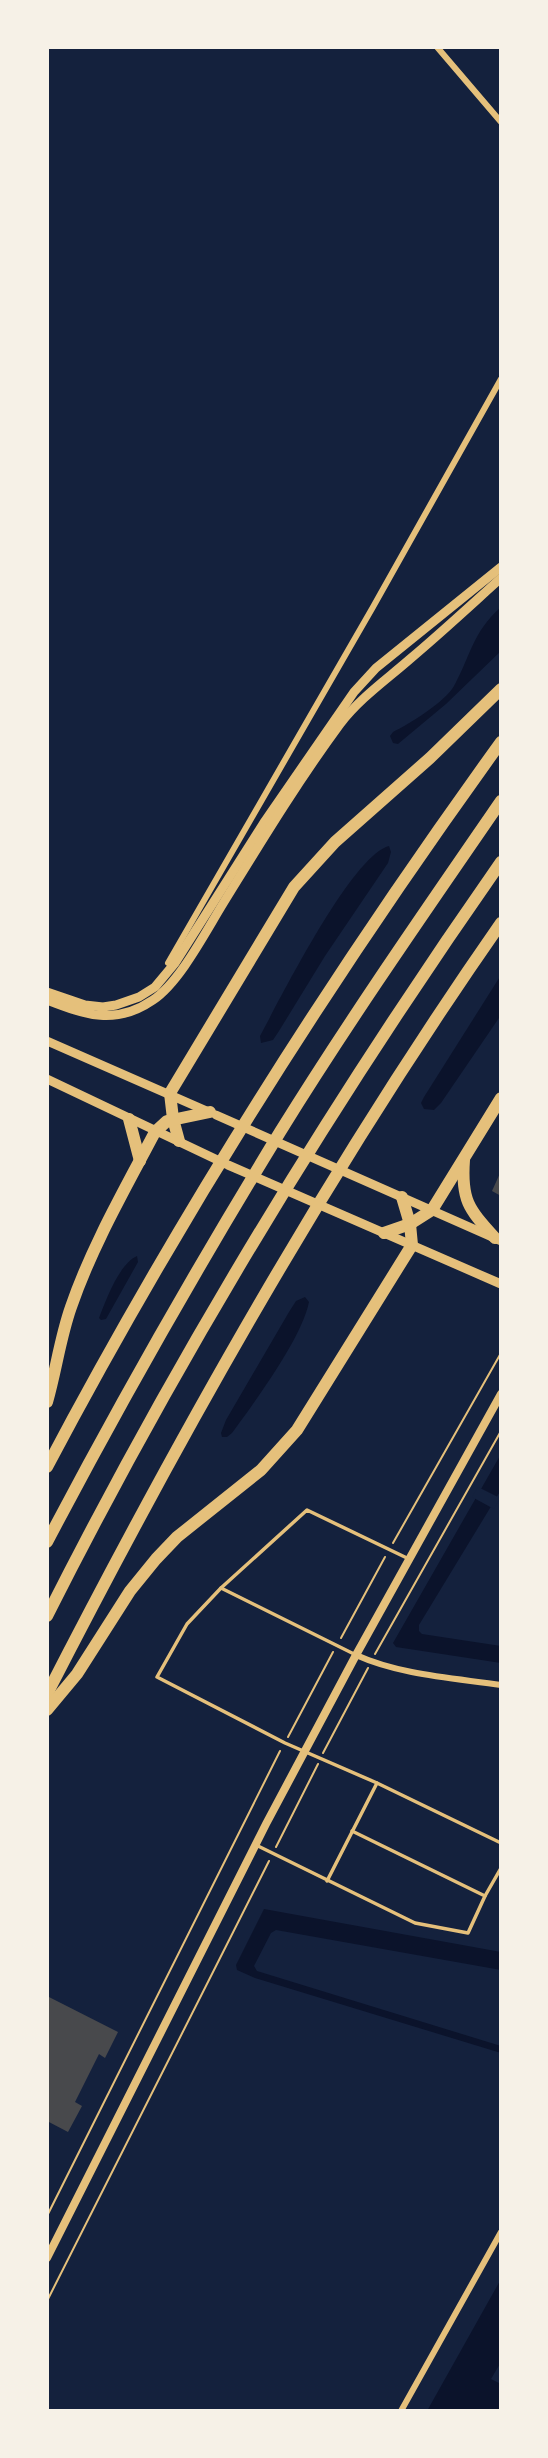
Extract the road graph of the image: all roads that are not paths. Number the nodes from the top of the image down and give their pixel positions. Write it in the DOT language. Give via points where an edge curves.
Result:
graph roads {
  1 [pos="437,47"];
  2 [pos="501,122"];
  3 [pos="501,379"];
  4 [pos="501,567"];
  5 [pos="501,578"];
  6 [pos="501,689"];
  7 [pos="501,742"];
  8 [pos="501,801"];
  9 [pos="501,862"];
  10 [pos="501,923"];
  11 [pos="169,962"];
  12 [pos="47,992"];
  13 [pos="47,1000"];
  14 [pos="47,1041"];
  15 [pos="47,1079"];
  16 [pos="170,1093"];
  17 [pos="501,1098"];
  18 [pos="213,1113"];
  19 [pos="124,1117"];
  20 [pos="173,1119"];
  21 [pos="155,1132"];
  22 [pos="179,1142"];
  23 [pos="464,1160"];
  24 [pos="140,1161"];
  25 [pos="402,1197"];
  26 [pos="432,1210"];
  27 [pos="410,1224"];
  28 [pos="384,1233"];
  29 [pos="498,1240"];
  30 [pos="412,1245"];
  31 [pos="501,1284"];
  32 [pos="501,1394"];
  33 [pos="47,1402"];
  34 [pos="47,1467"];
  35 [pos="47,1542"];
  36 [pos="410,1559"];
  37 [pos="221,1588"];
  38 [pos="47,1616"];
  39 [pos="356,1655"];
  40 [pos="501,1685"];
  41 [pos="47,1694"];
  42 [pos="47,1710"];
  43 [pos="306,1752"];
  44 [pos="377,1783"];
  45 [pos="352,1831"];
  46 [pos="501,1843"];
  47 [pos="256,1845"];
  48 [pos="501,1868"];
  49 [pos="327,1881"];
  50 [pos="485,1896"];
  51 [pos="501,2232"];
  52 [pos="47,2258"];
  53 [pos="401,2411"];
  1 -- 2 [label="street"];
  3 -- 11 [label="street"];
  4 -- 12 [label="main road" via="376,668 355,692 155,987 139,998 103,1007"];
  5 -- 13 [label="main road" via="341,723 165,990 141,1007 112,1016 85,1014"];
  6 -- 16 [label="highway" via="335,842 294,887"];
  7 -- 34 [label="highway" via="367,935 250,1117 128,1319"];
  8 -- 35 [label="highway" via="281,1131 186,1289"];
  9 -- 38 [label="highway" via="321,1135 219,1301"];
  10 -- 41 [label="highway" via="345,1160 265,1293"];
  14 -- 16 [label="main road"];
  15 -- 19 [label="main road"];
  16 -- 18 [label="main road"];
  16 -- 20 [label="highway"];
  17 -- 23 [label="highway"];
  18 -- 20 [label="highway"];
  18 -- 25 [label="main road"];
  19 -- 21 [label="main road"];
  19 -- 24 [label="highway"];
  20 -- 21 [label="highway"];
  20 -- 22 [label="highway"];
  21 -- 22 [label="main road"];
  21 -- 24 [label="highway"];
  22 -- 28 [label="main road"];
  23 -- 26 [label="highway"];
  23 -- 29 [label="highway" via="464,1196 475,1216"];
  24 -- 33 [label="highway" via="69,1310"];
  25 -- 26 [label="main road"];
  25 -- 27 [label="highway"];
  26 -- 27 [label="highway"];
  26 -- 29 [label="main road"];
  27 -- 28 [label="highway"];
  27 -- 30 [label="highway"];
  28 -- 30 [label="main road"];
  30 -- 31 [label="main road"];
  30 -- 42 [label="highway" via="297,1430 261,1470 156,1559"];
  32 -- 36 [label="street"];
  36 -- 37 [label="lane" via="307,1510"];
  36 -- 39 [label="street"];
  37 -- 39 [label="lane"];
  37 -- 43 [label="lane" via="187,1625 157,1677"];
  39 -- 40 [label="street" via="371,1662"];
  39 -- 43 [label="street"];
  43 -- 44 [label="lane"];
  43 -- 47 [label="street"];
  44 -- 45 [label="lane"];
  44 -- 46 [label="lane"];
  45 -- 49 [label="lane"];
  45 -- 50 [label="lane"];
  47 -- 49 [label="lane"];
  47 -- 52 [label="street"];
  48 -- 50 [label="lane"];
  49 -- 50 [label="lane" via="415,1923 468,1933"];
  51 -- 53 [label="street"];
}
